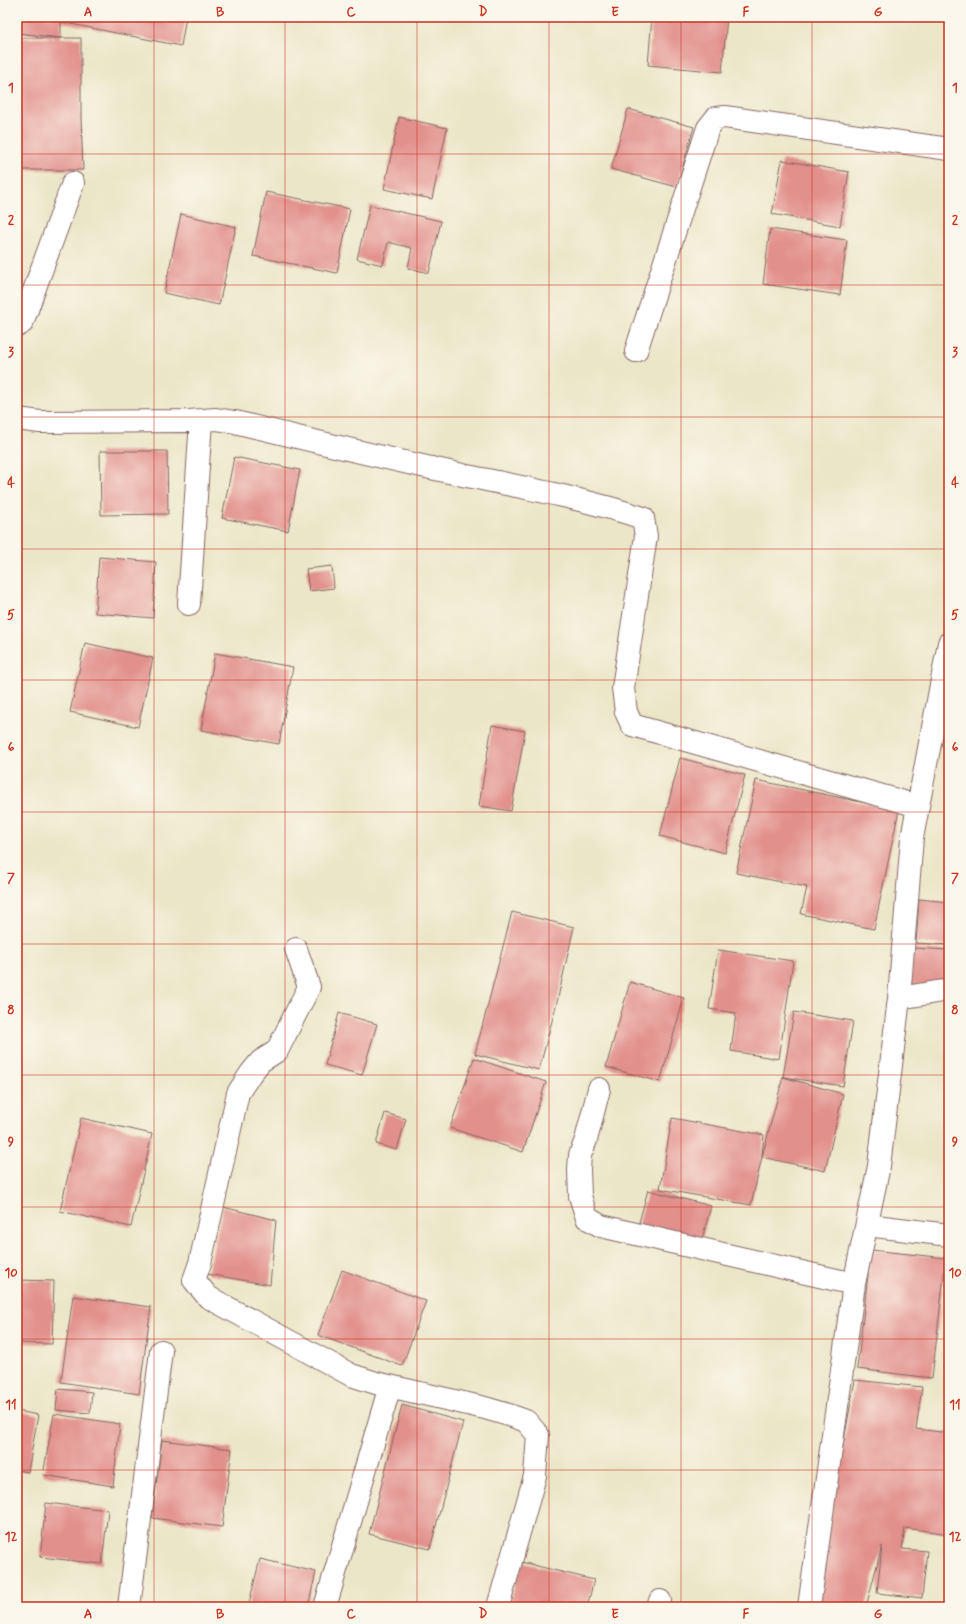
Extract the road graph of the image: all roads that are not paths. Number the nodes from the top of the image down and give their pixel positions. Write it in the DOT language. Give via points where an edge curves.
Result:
graph roads {
  1 [pos="949,149"];
  2 [pos="72,183"];
  3 [pos="17,326"];
  4 [pos="636,351"];
  5 [pos="17,419"];
  6 [pos="201,420"];
  7 [pos="190,604"];
  8 [pos="949,643"];
  9 [pos="918,806"];
  10 [pos="296,949"];
  11 [pos="949,990"];
  12 [pos="899,998"];
  13 [pos="598,1089"];
  14 [pos="867,1225"];
  15 [pos="949,1235"];
  16 [pos="854,1284"];
  17 [pos="161,1351"];
  18 [pos="390,1386"];
  19 [pos="129,1607"];
  20 [pos="325,1607"];
  21 [pos="498,1607"];
  22 [pos="809,1607"];
  1 -- 4 [label="street" via="716,118 708,128"];
  2 -- 3 [label="street" via="22,323"];
  5 -- 6 [label="street" via="40,422"];
  6 -- 7 [label="street"];
  6 -- 9 [label="street" via="235,422 582,501 643,518 646,536 623,688 626,712 632,725"];
  8 -- 9 [label="street"];
  9 -- 12 [label="street" via="912,838"];
  10 -- 18 [label="street" via="309,987 276,1051 261,1061 238,1093 194,1280 208,1297 324,1360 352,1375"];
  11 -- 12 [label="street"];
  12 -- 14 [label="street" via="879,1166"];
  13 -- 16 [label="street" via="580,1155 580,1196 587,1218 601,1226"];
  14 -- 15 [label="street"];
  14 -- 16 [label="street"];
  16 -- 22 [label="street"];
  17 -- 19 [label="street"];
  18 -- 20 [label="street"];
  18 -- 21 [label="street" via="512,1416 526,1421 538,1435 535,1476"];
}
